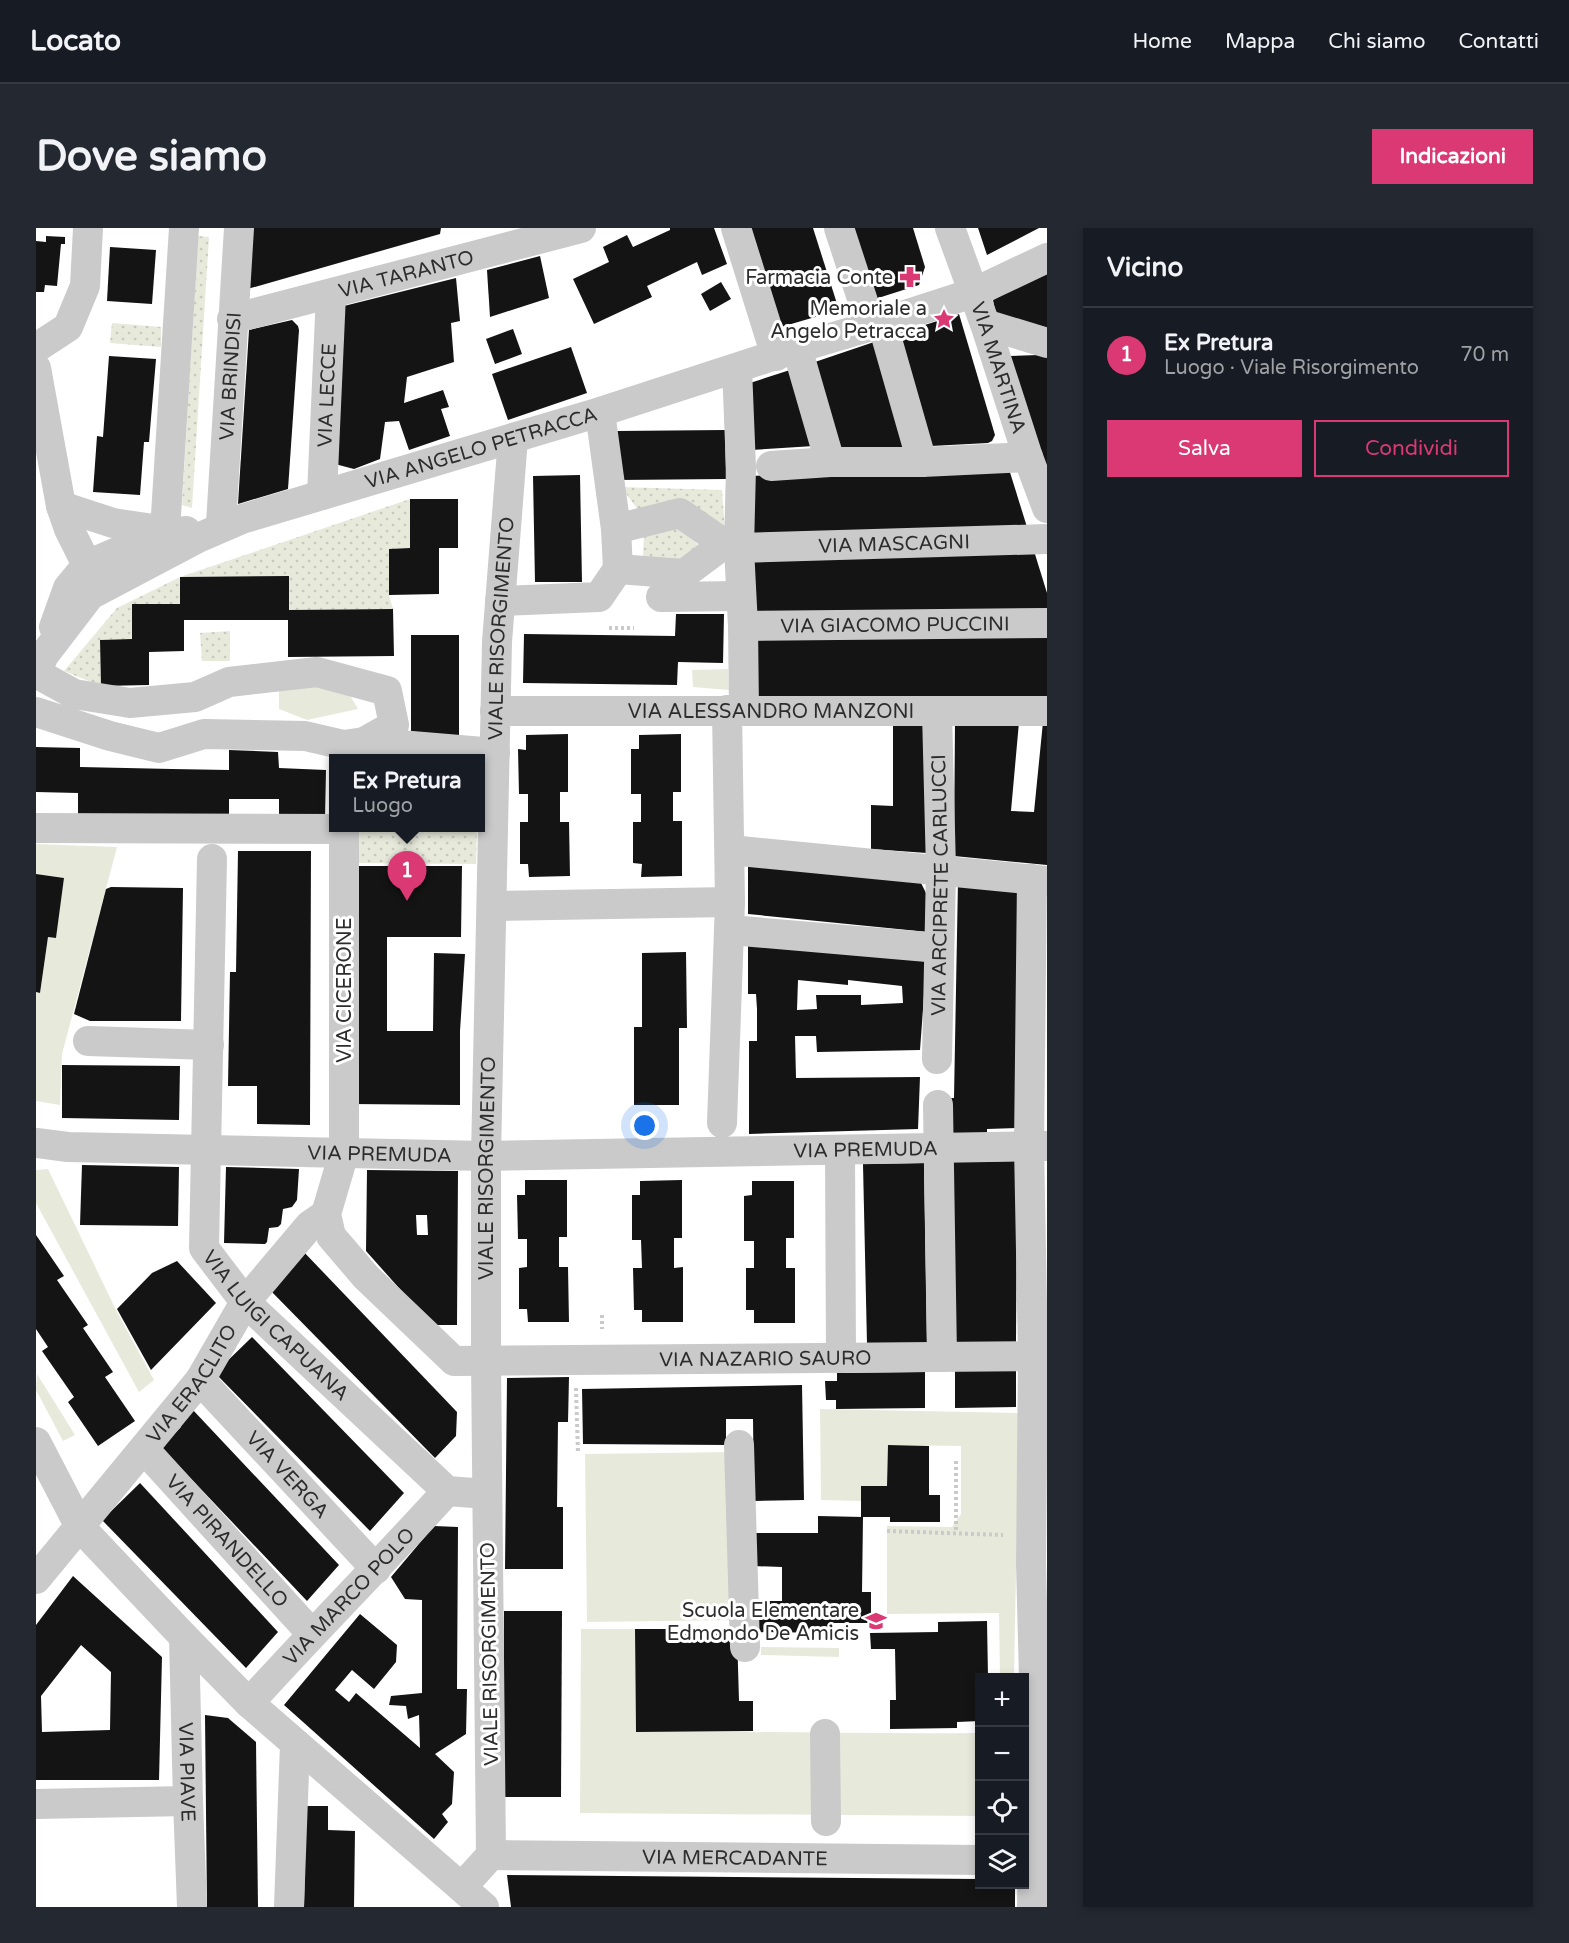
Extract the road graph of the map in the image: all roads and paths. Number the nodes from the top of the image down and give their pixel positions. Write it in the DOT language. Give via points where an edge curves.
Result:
graph roads {
  1 [pos="88,228"];
  2 [pos="184,228"];
  3 [pos="238,228"];
  4 [pos="581,228"];
  5 [pos="736,228"];
  6 [pos="839,228"];
  7 [pos="950,228"];
  8 [pos="494,239"];
  9 [pos="1047,258"];
  10 [pos="973,293"];
  11 [pos="331,294"];
  12 [pos="232,319"];
  13 [pos="876,324"];
  14 [pos="985,324"];
  15 [pos="1047,343"];
  16 [pos="36,348"];
  17 [pos="787,352"];
  18 [pos="36,368"];
  19 [pos="737,368"];
  20 [pos="600,412"];
  21 [pos="513,438"];
  22 [pos="830,462"];
  23 [pos="922,462"];
  24 [pos="771,466"];
  25 [pos="1040,483"];
  26 [pos="322,495"];
  27 [pos="65,518"];
  28 [pos="232,521"];
  29 [pos="616,529"];
  30 [pos="172,532"];
  31 [pos="1047,539"];
  32 [pos="733,545"];
  33 [pos="87,565"];
  34 [pos="618,569"];
  35 [pos="90,595"];
  36 [pos="741,596"];
  37 [pos="661,597"];
  38 [pos="500,601"];
  39 [pos="1047,623"];
  40 [pos="743,626"];
  41 [pos="39,666"];
  42 [pos="735,710"];
  43 [pos="495,711"];
  44 [pos="1047,711"];
  45 [pos="36,712"];
  46 [pos="937,712"];
  47 [pos="351,749"];
  48 [pos="495,753"];
  49 [pos="36,828"];
  50 [pos="329,828"];
  51 [pos="344,832"];
  52 [pos="730,850"];
  53 [pos="212,859"];
  54 [pos="941,870"];
  55 [pos="1040,880"];
  56 [pos="492,906"];
  57 [pos="730,916"];
  58 [pos="939,948"];
  59 [pos="88,1041"];
  60 [pos="209,1045"];
  61 [pos="937,1059"];
  62 [pos="938,1105"];
  63 [pos="722,1123"];
  64 [pos="36,1143"];
  65 [pos="1038,1146"];
  66 [pos="938,1148"];
  67 [pos="207,1150"];
  68 [pos="840,1150"];
  69 [pos="344,1153"];
  70 [pos="486,1156"];
  71 [pos="326,1214"];
  72 [pos="245,1302"];
  73 [pos="602,1315"];
  74 [pos="603,1337"];
  75 [pos="1040,1356"];
  76 [pos="942,1357"];
  77 [pos="841,1358"];
  78 [pos="576,1360"];
  79 [pos="486,1361"];
  80 [pos="200,1380"];
  81 [pos="36,1442"];
  82 [pos="739,1445"];
  83 [pos="144,1449"];
  84 [pos="578,1454"];
  85 [pos="956,1461"];
  86 [pos="447,1491"];
  87 [pos="487,1494"];
  88 [pos="80,1527"];
  89 [pos="887,1531"];
  90 [pos="956,1533"];
  91 [pos="1036,1554"];
  92 [pos="376,1569"];
  93 [pos="36,1579"];
  94 [pos="312,1634"];
  95 [pos="184,1637"];
  96 [pos="745,1647"];
  97 [pos="249,1703"];
  98 [pos="1041,1718"];
  99 [pos="825,1734"];
  100 [pos="295,1744"];
  101 [pos="188,1801"];
  102 [pos="36,1804"];
  103 [pos="826,1821"];
  104 [pos="491,1855"];
  105 [pos="975,1860"];
  106 [pos="1035,1861"];
  107 [pos="462,1887"];
  108 [pos="192,1907"];
  109 [pos="290,1907"];
  110 [pos="484,1907"];
  111 [pos="1032,1907"];
  1 -- 16 [label="street" via="85,286 68,327"];
  2 -- 30 [label="street"];
  3 -- 12 [label="street, VIA BRINDISI"];
  4 -- 8 [label="street, VIA TARANTO"];
  5 -- 17 [label="street"];
  6 -- 13 [label="street"];
  7 -- 10 [label="street, VIA MARTINA"];
  8 -- 11 [label="street, VIA TARANTO"];
  9 -- 10 [label="street, VIA ANGELO PETRACCA"];
  10 -- 13 [label="street, VIA ANGELO PETRACCA"];
  10 -- 14 [label="street, VIA MARTINA"];
  11 -- 12 [label="street, VIA TARANTO"];
  11 -- 26 [label="street, VIA LECCE"];
  12 -- 28 [label="street, VIA BRINDISI"];
  13 -- 17 [label="street, VIA ANGELO PETRACCA"];
  13 -- 23 [label="street"];
  14 -- 15 [label="street"];
  14 -- 25 [label="street, VIA MARTINA"];
  17 -- 19 [label="street, VIA ANGELO PETRACCA"];
  17 -- 22 [label="street"];
  18 -- 27 [label="street"];
  19 -- 20 [label="street, VIA ANGELO PETRACCA"];
  19 -- 32 [label="street" via="741,468"];
  20 -- 21 [label="street, VIA ANGELO PETRACCA"];
  20 -- 29 [label="street"];
  21 -- 26 [label="street, VIA ANGELO PETRACCA"];
  21 -- 38 [label="street, VIALE RISORGIMENTO"];
  22 -- 23 [label="street"];
  22 -- 24 [label="street"];
  23 -- 25 [label="street"];
  26 -- 28 [label="street, VIA ANGELO PETRACCA"];
  27 -- 30 [label="street"];
  27 -- 33 [label="street"];
  28 -- 30 [label="street"];
  28 -- 35 [label="street, VIA ANGELO PETRACCA"];
  29 -- 32 [label="street" via="680,513"];
  29 -- 34 [label="street"];
  30 -- 33 [label="street"];
  31 -- 32 [label="street, VIA MASCAGNI"];
  32 -- 34 [label="street" via="684,574"];
  32 -- 36 [label="street"];
  33 -- 35 [label="street"];
  33 -- 41 [label="street" via="68,588"];
  34 -- 38 [label="street" via="599,597"];
  35 -- 41 [label="street, VIA ANGELO PETRACCA"];
  36 -- 37 [label="street"];
  36 -- 40 [label="street"];
  38 -- 43 [label="street, VIALE RISORGIMENTO"];
  39 -- 40 [label="street, VIA GIACOMO PUCCINI"];
  40 -- 42 [label="street"];
  41 -- 47 [label="street" via="74,694 130,703 195,697 229,682 317,672 387,691 394,725"];
  42 -- 43 [label="street, VIA ALESSANDRO MANZONI"];
  42 -- 46 [label="street, VIA ALESSANDRO MANZONI"];
  42 -- 52 [label="street"];
  43 -- 48 [label="street, VIALE RISORGIMENTO"];
  44 -- 46 [label="street, VIA ALESSANDRO MANZONI"];
  45 -- 47 [label="street" via="159,748 204,734 304,736"];
  46 -- 54 [label="street, VIA ARCIPRETE CARLUCCI"];
  47 -- 48 [label="street"];
  48 -- 56 [label="street, VIALE RISORGIMENTO"];
  49 -- 50 [label="street"];
  51 -- 69 [label="street, VIA CICERONE"];
  52 -- 54 [label="street"];
  52 -- 57 [label="street"];
  53 -- 60 [label="street, VIA LUIGI CAPUANA"];
  54 -- 55 [label="street"];
  54 -- 58 [label="street, VIA ARCIPRETE CARLUCCI"];
  55 -- 65 [label="street"];
  56 -- 57 [label="street"];
  56 -- 70 [label="street, VIALE RISORGIMENTO"];
  57 -- 58 [label="street"];
  57 -- 63 [label="street"];
  58 -- 61 [label="street, VIA ARCIPRETE CARLUCCI"];
  59 -- 60 [label="street"];
  60 -- 67 [label="street, VIA LUIGI CAPUANA"];
  62 -- 66 [label="street"];
  64 -- 67 [label="street, VIA PREMUDA"];
  65 -- 66 [label="street, VIA PREMUDA"];
  65 -- 75 [label="street"];
  66 -- 68 [label="street, VIA PREMUDA"];
  66 -- 76 [label="street"];
  67 -- 69 [label="street, VIA PREMUDA"];
  67 -- 72 [label="street, VIA LUIGI CAPUANA" via="204,1248"];
  68 -- 70 [label="street, VIA PREMUDA"];
  68 -- 77 [label="street"];
  69 -- 70 [label="street, VIA PREMUDA"];
  69 -- 71 [label="street, VIA CICERONE"];
  70 -- 79 [label="street, VIALE RISORGIMENTO"];
  71 -- 72 [label="street, VIA ERACLITO" via="310,1225"];
  71 -- 79 [label="street, VIA NAZARIO SAURO" via="331,1236 366,1277 454,1361"];
  72 -- 80 [label="street, VIA ERACLITO"];
  72 -- 86 [label="street, VIA LUIGI CAPUANA"];
  73 -- 74 [label="path"];
  75 -- 76 [label="street, VIA NAZARIO SAURO"];
  75 -- 91 [label="street"];
  76 -- 77 [label="street, VIA NAZARIO SAURO"];
  77 -- 78 [label="street, VIA NAZARIO SAURO"];
  78 -- 79 [label="street, VIA NAZARIO SAURO"];
  78 -- 84 [label="path"];
  79 -- 87 [label="street, VIALE RISORGIMENTO"];
  80 -- 83 [label="street, VIA ERACLITO"];
  80 -- 92 [label="street, VIA VERGA"];
  81 -- 88 [label="street"];
  82 -- 96 [label="street"];
  83 -- 88 [label="street, VIA ERACLITO"];
  83 -- 94 [label="street, VIA PIRANDELLO"];
  85 -- 90 [label="path"];
  86 -- 87 [label="street"];
  86 -- 92 [label="street, VIA MARCO POLO"];
  87 -- 104 [label="street, VIALE RISORGIMENTO"];
  88 -- 93 [label="street, VIA ERACLITO"];
  88 -- 95 [label="street"];
  89 -- 90 [label="path"];
  90 -- 91 [label="path"];
  91 -- 98 [label="street"];
  92 -- 94 [label="street, VIA MARCO POLO"];
  94 -- 97 [label="street, VIA MARCO POLO"];
  95 -- 97 [label="street"];
  95 -- 101 [label="street, VIA PIAVE"];
  97 -- 100 [label="street"];
  98 -- 106 [label="street"];
  99 -- 103 [label="street"];
  100 -- 107 [label="street"];
  100 -- 109 [label="street"];
  101 -- 102 [label="street"];
  101 -- 108 [label="street, VIA PIAVE"];
  104 -- 105 [label="street, VIA MERCADANTE"];
  104 -- 107 [label="street"];
  106 -- 111 [label="street"];
  107 -- 110 [label="street"];
}
